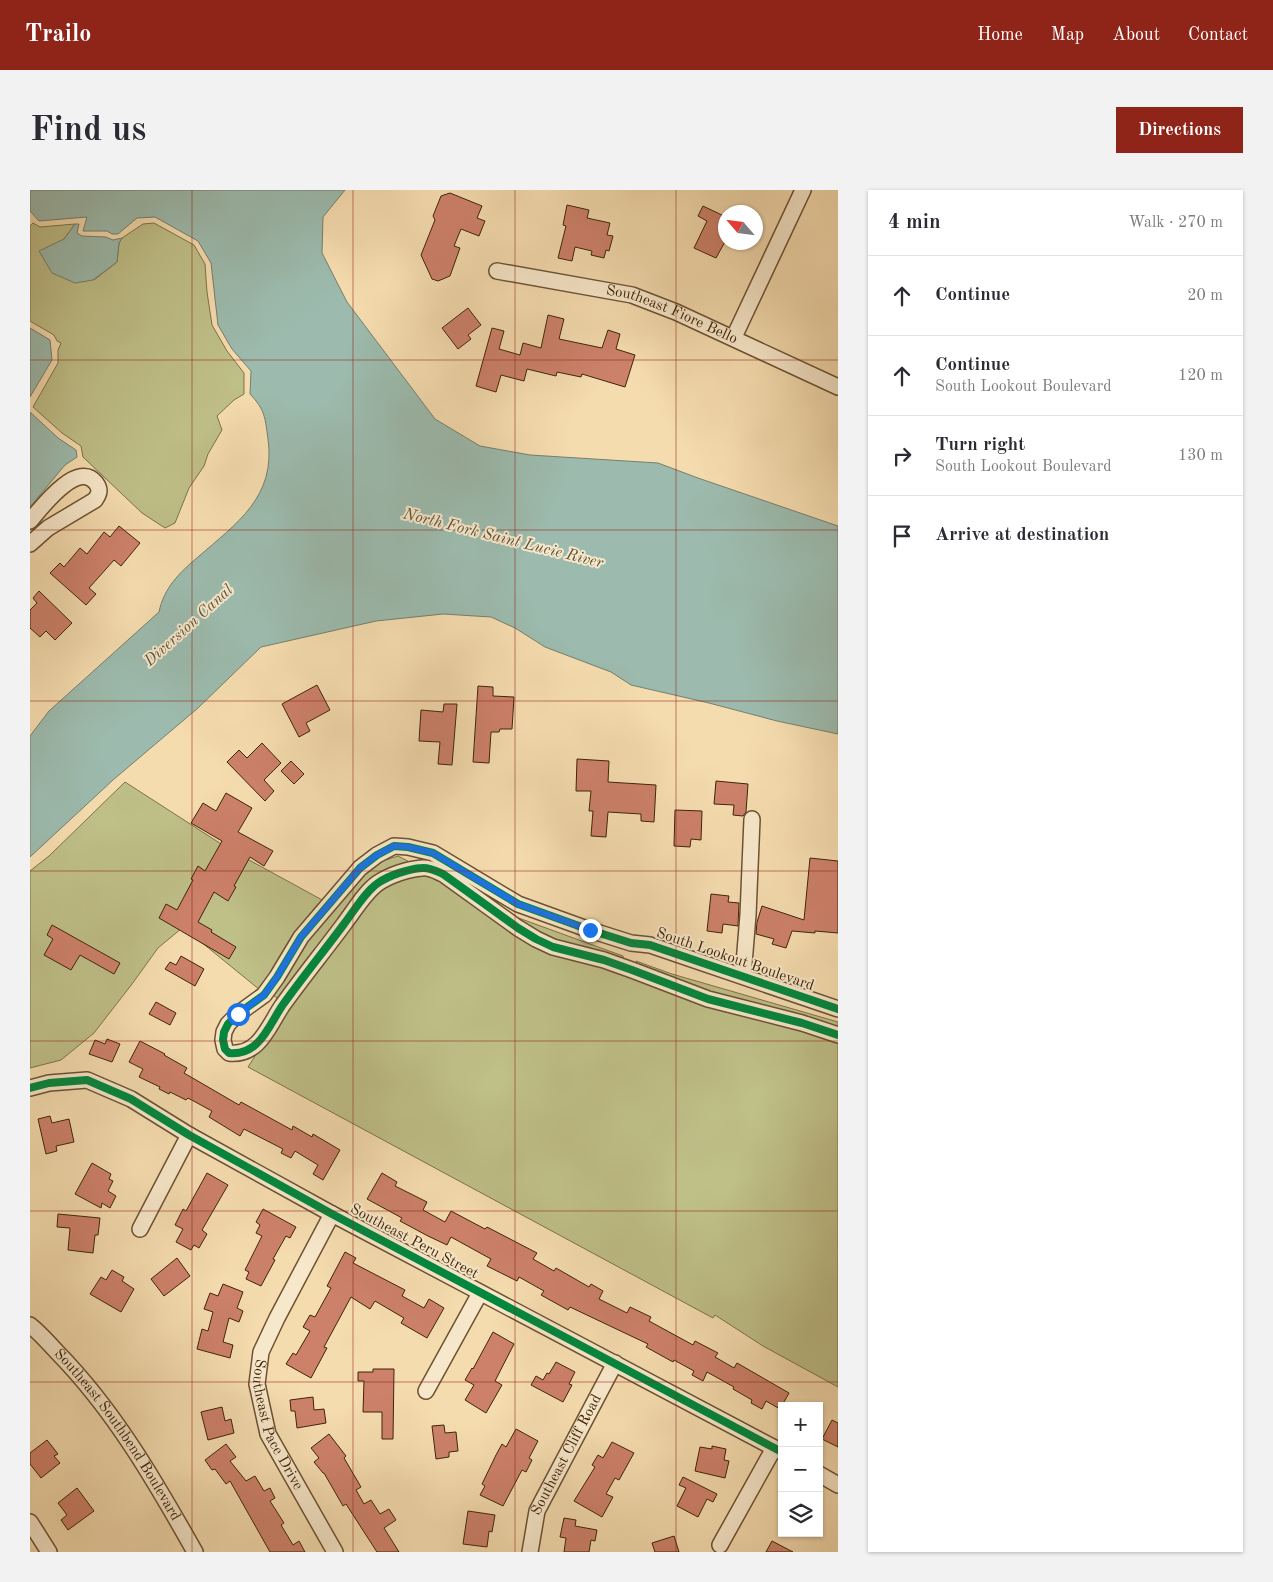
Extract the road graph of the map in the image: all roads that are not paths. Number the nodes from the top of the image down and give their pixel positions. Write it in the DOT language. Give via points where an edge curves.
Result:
graph roads {
  1 [pos="803,190"];
  2 [pos="498,270"];
  3 [pos="734,337"];
  4 [pos="838,387"];
  5 [pos="30,521"];
  6 [pos="30,544"];
  7 [pos="752,819"];
  8 [pos="426,851"];
  9 [pos="422,868"];
  10 [pos="631,943"];
  11 [pos="632,970"];
  12 [pos="743,976"];
  13 [pos="264,995"];
  14 [pos="280,1008"];
  15 [pos="838,1009"];
  16 [pos="838,1035"];
  17 [pos="30,1088"];
  18 [pos="189,1135"];
  19 [pos="332,1214"];
  20 [pos="140,1229"];
  21 [pos="480,1293"];
  22 [pos="30,1325"];
  23 [pos="615,1363"];
  24 [pos="426,1391"];
  25 [pos="778,1450"];
  26 [pos="823,1476"];
  27 [pos="838,1484"];
  28 [pos="30,1522"];
  29 [pos="720,1545"];
  30 [pos="49,1552"];
  31 [pos="195,1552"];
  32 [pos="335,1552"];
  33 [pos="530,1552"];
  1 -- 3 [label="street"];
  2 -- 3 [label="street, Southeast Fiore Bello" via="632,295"];
  3 -- 4 [label="street, Southeast Fiore Bello"];
  5 -- 6 [label="street" via="73,478 94,480 99,488 95,500 48,528"];
  7 -- 12 [label="street"];
  8 -- 9 [label="street"];
  8 -- 10 [label="street, South Lookout Boulevard" via="518,904"];
  8 -- 13 [label="street, South Lookout Boulevard" via="394,846 360,868 301,937"];
  9 -- 11 [label="street" via="443,874 536,940"];
  9 -- 14 [label="street" via="377,883"];
  10 -- 11 [label="street" via="629,958"];
  10 -- 12 [label="street, South Lookout Boulevard"];
  11 -- 16 [label="street" via="708,999"];
  12 -- 15 [label="street, South Lookout Boulevard"];
  13 -- 14 [label="street"];
  13 -- 14 [label="street, South Lookout Boulevard" via="228,1024 223,1040 225,1049 230,1053 249,1051 258,1043"];
  17 -- 18 [label="street, Southeast Peru Street" via="87,1080 131,1099"];
  18 -- 19 [label="street, Southeast Peru Street"];
  18 -- 20 [label="street"];
  19 -- 21 [label="street, Southeast Peru Street"];
  19 -- 32 [label="street, Southeast Pace Drive" via="261,1352 257,1384 268,1434"];
  21 -- 23 [label="street, Southeast Peru Street"];
  21 -- 24 [label="street"];
  22 -- 31 [label="street, Southeast Southbend Boulevard" via="73,1368 106,1408 134,1448"];
  23 -- 25 [label="street, Southeast Peru Street"];
  23 -- 33 [label="street, Southeast Cliff Road" via="536,1511"];
  25 -- 29 [label="street"];
  26 -- 27 [label="street"];
  28 -- 30 [label="street"];
}
